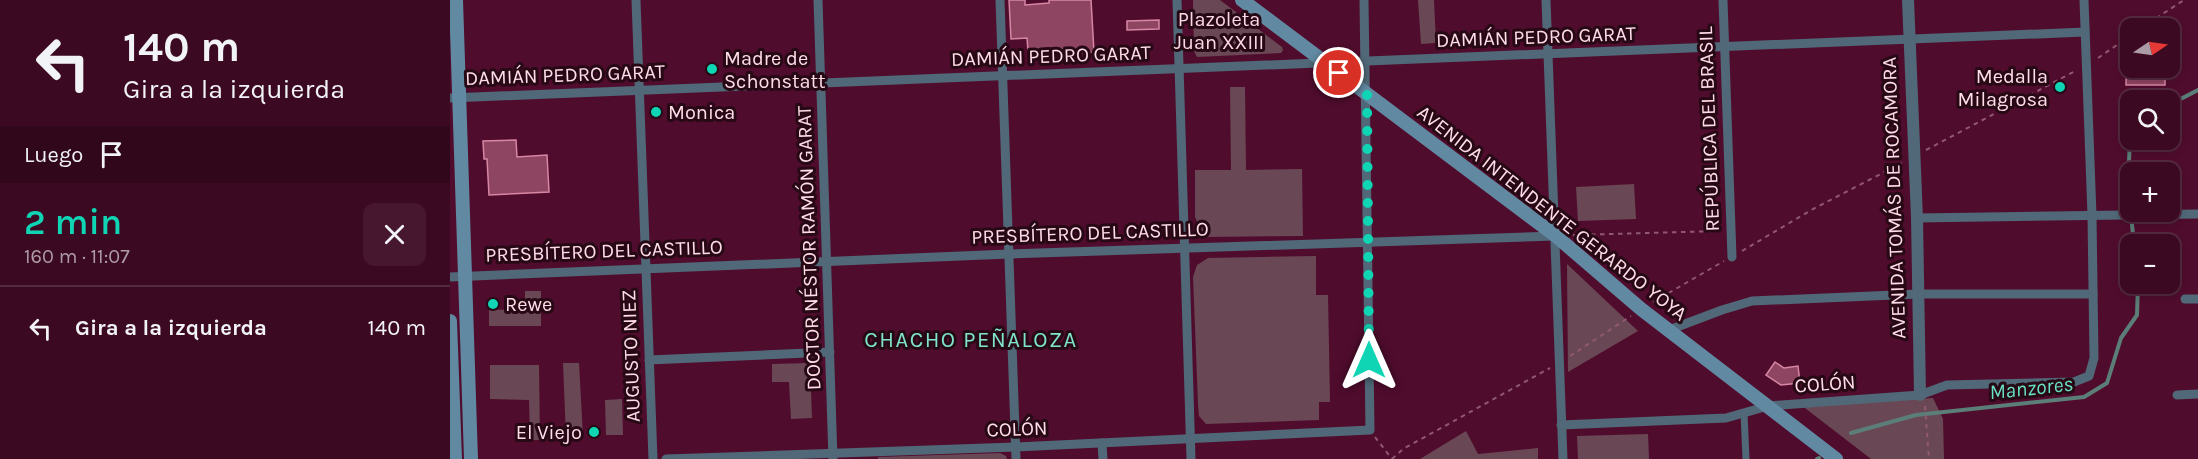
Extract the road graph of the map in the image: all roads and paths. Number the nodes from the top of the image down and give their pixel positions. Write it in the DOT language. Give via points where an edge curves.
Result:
graph roads {
  1 [pos="456,0"];
  2 [pos="636,0"];
  3 [pos="818,0"];
  4 [pos="1000,0"];
  5 [pos="1177,0"];
  6 [pos="1242,0"];
  7 [pos="1364,0"];
  8 [pos="1546,0"];
  9 [pos="1724,0"];
  10 [pos="1908,0"];
  11 [pos="2084,0"];
  12 [pos="2184,0"];
  13 [pos="2156,18"];
  14 [pos="2085,33"];
  15 [pos="1909,40"];
  16 [pos="2120,43"];
  17 [pos="1725,47"];
  18 [pos="1548,54"];
  19 [pos="1366,61"];
  20 [pos="1325,63"];
  21 [pos="2086,66"];
  22 [pos="1179,69"];
  23 [pos="1003,76"];
  24 [pos="821,83"];
  25 [pos="639,91"];
  26 [pos="1367,94"];
  27 [pos="454,97"];
  28 [pos="1913,157"];
  29 [pos="2198,214"];
  30 [pos="2092,215"];
  31 [pos="1917,218"];
  32 [pos="1731,230"];
  33 [pos="1556,236"];
  34 [pos="1369,242"];
  35 [pos="1185,248"];
  36 [pos="1009,254"];
  37 [pos="1731,257"];
  38 [pos="828,261"];
  39 [pos="647,268"];
  40 [pos="466,275"];
  41 [pos="450,277"];
  42 [pos="1918,294"];
  43 [pos="2093,294"];
  44 [pos="2198,298"];
  45 [pos="2185,299"];
  46 [pos="1641,309"];
  47 [pos="450,321"];
  48 [pos="1669,330"];
  49 [pos="830,352"];
  50 [pos="649,360"];
  51 [pos="1559,363"];
  52 [pos="2198,394"];
  53 [pos="2177,395"];
  54 [pos="1920,396"];
  55 [pos="1767,406"];
  56 [pos="1926,408"];
  57 [pos="1744,413"];
  58 [pos="1562,424"];
  59 [pos="1370,430"];
  60 [pos="1190,439"];
  61 [pos="1102,443"];
  62 [pos="1015,447"];
  63 [pos="833,456"];
  64 [pos="455,459"];
  65 [pos="471,459"];
  66 [pos="653,459"];
  67 [pos="666,459"];
  68 [pos="1016,459"];
  69 [pos="1103,459"];
  70 [pos="1191,459"];
  71 [pos="1392,459"];
  72 [pos="1563,459"];
  73 [pos="1746,459"];
  74 [pos="1836,459"];
  75 [pos="1929,459"];
  1 -- 27 [label="main road"];
  2 -- 25 [label="street, AUGUSTO NIEZ"];
  3 -- 24 [label="street, DOCTOR NÉSTOR RAMÓN GARAT"];
  4 -- 23 [label="street"];
  5 -- 22 [label="street"];
  6 -- 20 [label="main road, AVENIDA INTENDENTE GERARDO YOYA"];
  7 -- 19 [label="street"];
  8 -- 18 [label="street"];
  9 -- 17 [label="street, REPÚBLICA DEL BRASIL"];
  10 -- 15 [label="street, AVENIDA TOMÁS DE ROCAMORA"];
  11 -- 14 [label="street"];
  12 -- 13 [label="path"];
  14 -- 15 [label="street, DAMIÁN PEDRO GARAT"];
  14 -- 21 [label="street"];
  15 -- 17 [label="street, DAMIÁN PEDRO GARAT"];
  15 -- 28 [label="street, AVENIDA TOMÁS DE ROCAMORA"];
  16 -- 21 [label="path"];
  17 -- 18 [label="street, DAMIÁN PEDRO GARAT"];
  17 -- 32 [label="street, REPÚBLICA DEL BRASIL"];
  18 -- 19 [label="street, DAMIÁN PEDRO GARAT"];
  18 -- 33 [label="street"];
  19 -- 20 [label="street, DAMIÁN PEDRO GARAT"];
  19 -- 26 [label="street"];
  20 -- 22 [label="street, DAMIÁN PEDRO GARAT"];
  20 -- 26 [label="main road, AVENIDA INTENDENTE GERARDO YOYA"];
  21 -- 28 [label="path"];
  21 -- 30 [label="street"];
  22 -- 23 [label="street, DAMIÁN PEDRO GARAT"];
  22 -- 35 [label="street"];
  23 -- 24 [label="street, DAMIÁN PEDRO GARAT"];
  23 -- 36 [label="street"];
  24 -- 25 [label="street, DAMIÁN PEDRO GARAT"];
  24 -- 38 [label="street, DOCTOR NÉSTOR RAMÓN GARAT"];
  25 -- 27 [label="street, DAMIÁN PEDRO GARAT"];
  25 -- 39 [label="street, AUGUSTO NIEZ"];
  26 -- 33 [label="main road, AVENIDA INTENDENTE GERARDO YOYA"];
  26 -- 34 [label="street"];
  27 -- 40 [label="main road"];
  28 -- 31 [label="street, AVENIDA TOMÁS DE ROCAMORA"];
  28 -- 37 [label="path"];
  29 -- 30 [label="street"];
  30 -- 31 [label="street"];
  30 -- 43 [label="street"];
  31 -- 42 [label="street, AVENIDA TOMÁS DE ROCAMORA"];
  32 -- 33 [label="path"];
  32 -- 37 [label="street, REPÚBLICA DEL BRASIL"];
  33 -- 34 [label="street, PRESBÍTERO DEL CASTILLO"];
  33 -- 46 [label="main road, AVENIDA INTENDENTE GERARDO YOYA"];
  33 -- 51 [label="street"];
  34 -- 35 [label="street, PRESBÍTERO DEL CASTILLO"];
  34 -- 59 [label="street"];
  35 -- 36 [label="street, PRESBÍTERO DEL CASTILLO"];
  35 -- 60 [label="street"];
  36 -- 38 [label="street, PRESBÍTERO DEL CASTILLO"];
  36 -- 62 [label="street"];
  37 -- 46 [label="path"];
  38 -- 39 [label="street, PRESBÍTERO DEL CASTILLO"];
  38 -- 49 [label="street, DOCTOR NÉSTOR RAMÓN GARAT"];
  39 -- 40 [label="street, PRESBÍTERO DEL CASTILLO"];
  39 -- 50 [label="street, AUGUSTO NIEZ"];
  40 -- 41 [label="street, PRESBÍTERO DEL CASTILLO"];
  40 -- 65 [label="main road"];
  42 -- 43 [label="street"];
  42 -- 48 [label="street" via="1752,301"];
  42 -- 54 [label="street, AVENIDA TOMÁS DE ROCAMORA"];
  43 -- 54 [label="street, COLÓN" via="2094,358 2089,376 2074,382 1947,385"];
  44 -- 45 [label="street"];
  46 -- 48 [label="main road, AVENIDA INTENDENTE GERARDO YOYA"];
  46 -- 51 [label="path"];
  47 -- 64 [label="main road"];
  48 -- 55 [label="main road, AVENIDA INTENDENTE GERARDO YOYA"];
  49 -- 50 [label="street"];
  49 -- 63 [label="street, DOCTOR NÉSTOR RAMÓN GARAT"];
  50 -- 66 [label="street, AUGUSTO NIEZ"];
  51 -- 58 [label="street"];
  51 -- 71 [label="path" via="1403,449"];
  52 -- 53 [label="street"];
  54 -- 55 [label="street, COLÓN"];
  55 -- 57 [label="street, COLÓN"];
  55 -- 74 [label="main road, AVENIDA INTENDENTE GERARDO YOYA"];
  56 -- 75 [label="path"];
  57 -- 58 [label="street, COLÓN" via="1726,418"];
  57 -- 73 [label="street"];
  58 -- 72 [label="street"];
  59 -- 60 [label="street, COLÓN"];
  59 -- 71 [label="path"];
  60 -- 61 [label="street, COLÓN"];
  60 -- 70 [label="street"];
  61 -- 62 [label="street, COLÓN"];
  61 -- 69 [label="street"];
  62 -- 63 [label="street, COLÓN"];
  62 -- 68 [label="street"];
  63 -- 67 [label="street, COLÓN"];
}
